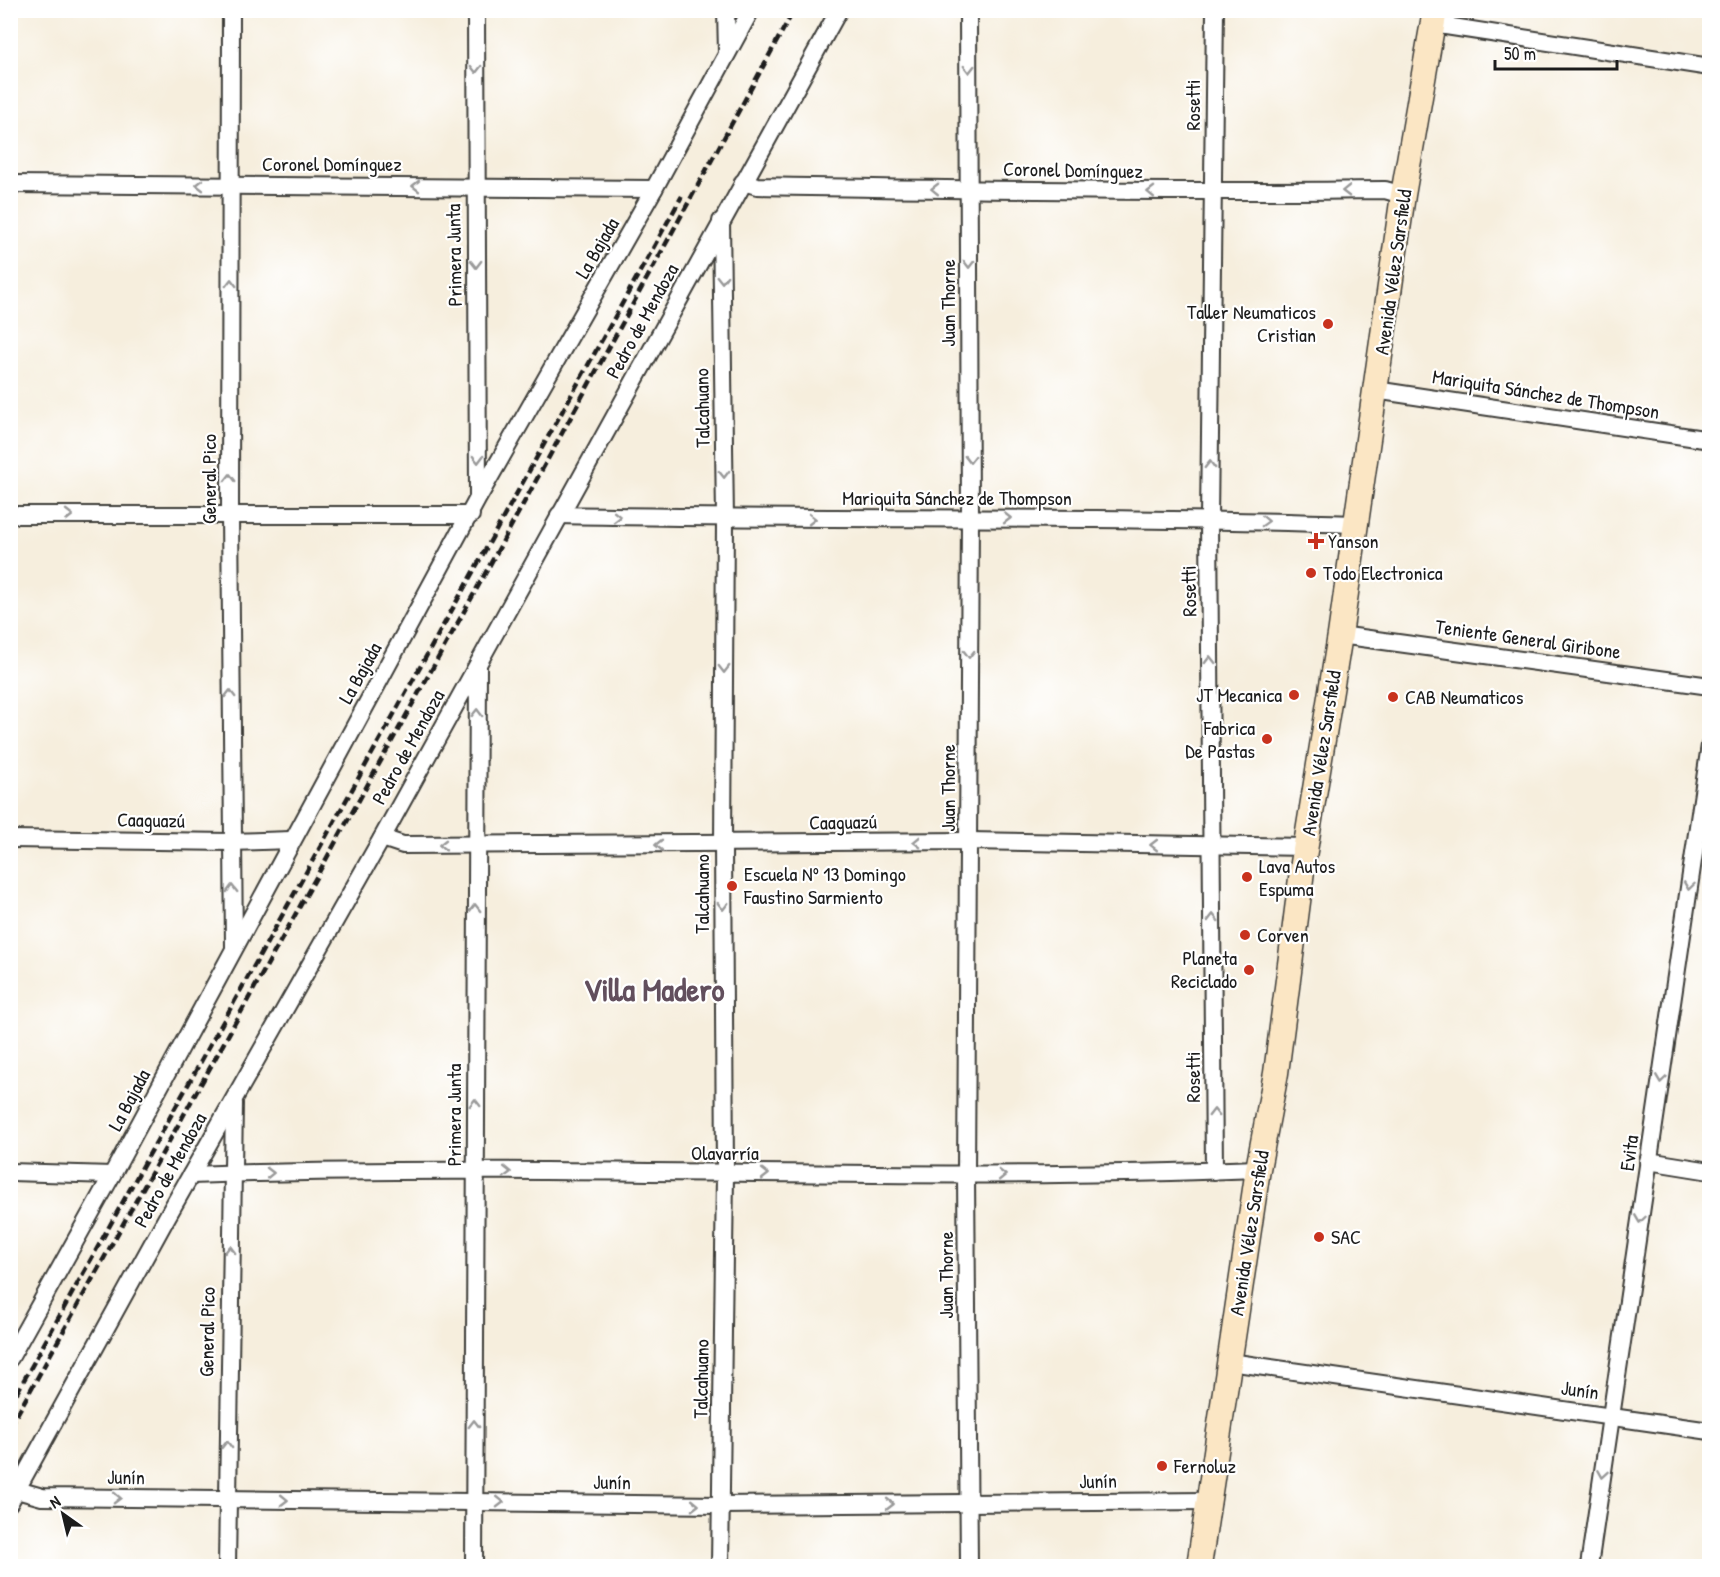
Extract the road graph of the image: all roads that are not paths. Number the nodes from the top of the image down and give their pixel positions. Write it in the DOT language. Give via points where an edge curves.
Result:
graph roads {
  1 [pos="231,10"];
  2 [pos="476,10"];
  3 [pos="726,10"];
  4 [pos="751,10"];
  5 [pos="839,10"];
  6 [pos="968,10"];
  7 [pos="1215,10"];
  8 [pos="1434,17"];
  9 [pos="727,54"];
  10 [pos="1710,67"];
  11 [pos="743,182"];
  12 [pos="10,184"];
  13 [pos="232,185"];
  14 [pos="475,186"];
  15 [pos="654,189"];
  16 [pos="969,190"];
  17 [pos="1214,193"];
  18 [pos="1403,195"];
  19 [pos="721,220"];
  20 [pos="1376,390"];
  21 [pos="1710,440"];
  22 [pos="478,498"];
  23 [pos="230,514"];
  24 [pos="10,515"];
  25 [pos="471,515"];
  26 [pos="558,515"];
  27 [pos="970,518"];
  28 [pos="725,519"];
  29 [pos="1209,519"];
  30 [pos="1355,524"];
  31 [pos="1340,635"];
  32 [pos="478,664"];
  33 [pos="1710,686"];
  34 [pos="1710,745"];
  35 [pos="382,838"];
  36 [pos="10,839"];
  37 [pos="291,840"];
  38 [pos="969,841"];
  39 [pos="231,842"];
  40 [pos="723,844"];
  41 [pos="475,845"];
  42 [pos="1212,846"];
  43 [pos="1306,848"];
  44 [pos="234,947"];
  45 [pos="234,1099"];
  46 [pos="1648,1161"];
  47 [pos="1258,1169"];
  48 [pos="475,1171"];
  49 [pos="1214,1171"];
  50 [pos="1710,1171"];
  51 [pos="10,1172"];
  52 [pos="231,1174"];
  53 [pos="725,1174"];
  54 [pos="112,1175"];
  55 [pos="191,1175"];
  56 [pos="966,1175"];
  57 [pos="10,1358"];
  58 [pos="1230,1362"];
  59 [pos="1611,1416"];
  60 [pos="1710,1431"];
  61 [pos="14,1496"];
  62 [pos="226,1499"];
  63 [pos="1208,1501"];
  64 [pos="473,1502"];
  65 [pos="969,1504"];
  66 [pos="721,1505"];
  67 [pos="227,1566"];
  68 [pos="474,1566"];
  69 [pos="720,1566"];
  70 [pos="969,1566"];
  71 [pos="1199,1566"];
  72 [pos="1589,1566"];
  1 -- 13 [label="street, General Pico"];
  2 -- 14 [label="street, Primera Junta, one-way"];
  3 -- 9 [label="street"];
  4 -- 9 [label="street, La Bajada"];
  5 -- 11 [label="street, Pedro de Mendoza"];
  6 -- 16 [label="street, Juan Thorne, one-way"];
  7 -- 17 [label="street, Rosetti"];
  8 -- 10 [label="street"];
  8 -- 18 [label="main road, Avenida Vélez Sarsfield"];
  9 -- 15 [label="street, La Bajada"];
  16 -- 11 [label="street, Coronel Domínguez, one-way" via="757,186"];
  11 -- 19 [label="street, Pedro de Mendoza"];
  13 -- 12 [label="street, Coronel Domínguez, one-way"];
  14 -- 13 [label="street, Coronel Domínguez, one-way"];
  23 -- 13 [label="street, General Pico, one-way"];
  14 -- 15 [label="street, Coronel Domínguez"];
  14 -- 22 [label="street, Primera Junta, one-way"];
  15 -- 22 [label="street, La Bajada"];
  17 -- 16 [label="street, Coronel Domínguez, one-way"];
  16 -- 27 [label="street, Juan Thorne, one-way"];
  18 -- 17 [label="street, Coronel Domínguez, one-way" via="1385,190"];
  29 -- 17 [label="street, Rosetti, one-way"];
  18 -- 20 [label="main road, Avenida Vélez Sarsfield"];
  19 -- 26 [label="street, Pedro de Mendoza"];
  19 -- 28 [label="street, Talcahuano, one-way"];
  20 -- 21 [label="street, Mariquita Sánchez de Thompson"];
  20 -- 30 [label="main road, Avenida Vélez Sarsfield"];
  22 -- 25 [label="street, La Bajada"];
  24 -- 23 [label="street, one-way"];
  23 -- 25 [label="street"];
  39 -- 23 [label="street, General Pico, one-way"];
  25 -- 37 [label="street, La Bajada"];
  26 -- 28 [label="street, Mariquita Sánchez de Thompson, one-way"];
  26 -- 32 [label="street, Pedro de Mendoza"];
  28 -- 27 [label="street, Mariquita Sánchez de Thompson, one-way"];
  27 -- 29 [label="street, Mariquita Sánchez de Thompson, one-way"];
  27 -- 38 [label="street, Juan Thorne, one-way"];
  28 -- 40 [label="street, Talcahuano, one-way"];
  29 -- 30 [label="street, Mariquita Sánchez de Thompson, one-way"];
  42 -- 29 [label="street, Rosetti, one-way"];
  30 -- 31 [label="main road, Avenida Vélez Sarsfield"];
  31 -- 33 [label="street, Teniente General Giribone"];
  31 -- 43 [label="main road, Avenida Vélez Sarsfield"];
  32 -- 35 [label="street, Pedro de Mendoza"];
  41 -- 32 [label="street, Primera Junta, one-way"];
  34 -- 46 [label="street, Evita, one-way"];
  41 -- 35 [label="street, Caaguazú, one-way" via="403,845"];
  35 -- 45 [label="street, Pedro de Mendoza"];
  36 -- 39 [label="street, Caaguazú"];
  37 -- 39 [label="street, Caaguazú"];
  37 -- 44 [label="street, La Bajada"];
  38 -- 40 [label="street, Caaguazú, one-way"];
  42 -- 38 [label="street, Caaguazú, one-way"];
  38 -- 56 [label="street, Juan Thorne"];
  44 -- 39 [label="street, General Pico, one-way"];
  40 -- 41 [label="street, Caaguazú, one-way"];
  40 -- 53 [label="street, Talcahuano, one-way"];
  48 -- 41 [label="street, Primera Junta, one-way"];
  42 -- 43 [label="street, Caaguazú"];
  49 -- 42 [label="street, Rosetti, one-way"];
  43 -- 47 [label="main road, Avenida Vélez Sarsfield" via="1276,1073"];
  44 -- 54 [label="street, La Bajada"];
  45 -- 52 [label="street, General Pico"];
  45 -- 55 [label="street, Pedro de Mendoza"];
  46 -- 50 [label="street"];
  46 -- 59 [label="street, Evita, one-way"];
  47 -- 49 [label="street, Olavarría"];
  47 -- 58 [label="main road, Avenida Vélez Sarsfield"];
  52 -- 48 [label="street, Olavarría, one-way"];
  48 -- 53 [label="street, Olavarría, one-way"];
  64 -- 48 [label="street, Primera Junta, one-way"];
  56 -- 49 [label="street, Olavarría, one-way"];
  51 -- 54 [label="street"];
  52 -- 55 [label="street, Olavarría"];
  62 -- 52 [label="street, General Pico, one-way"];
  53 -- 56 [label="street, Olavarría, one-way"];
  53 -- 66 [label="street, Talcahuano"];
  54 -- 57 [label="street, La Bajada"];
  55 -- 61 [label="street, Pedro de Mendoza"];
  56 -- 65 [label="street, Juan Thorne"];
  58 -- 59 [label="street, Junín"];
  58 -- 63 [label="main road, Avenida Vélez Sarsfield"];
  59 -- 60 [label="street, Junín"];
  59 -- 72 [label="street, Evita, one-way"];
  61 -- 62 [label="street, Junín, one-way"];
  62 -- 64 [label="street, Junín, one-way"];
  62 -- 67 [label="street, General Pico"];
  63 -- 65 [label="street, Junín"];
  63 -- 71 [label="main road, Avenida Vélez Sarsfield"];
  64 -- 66 [label="street, Junín, one-way"];
  64 -- 68 [label="street, Primera Junta"];
  66 -- 65 [label="street, Junín, one-way"];
  65 -- 70 [label="street, Juan Thorne"];
  66 -- 69 [label="street, Talcahuano"];
}
